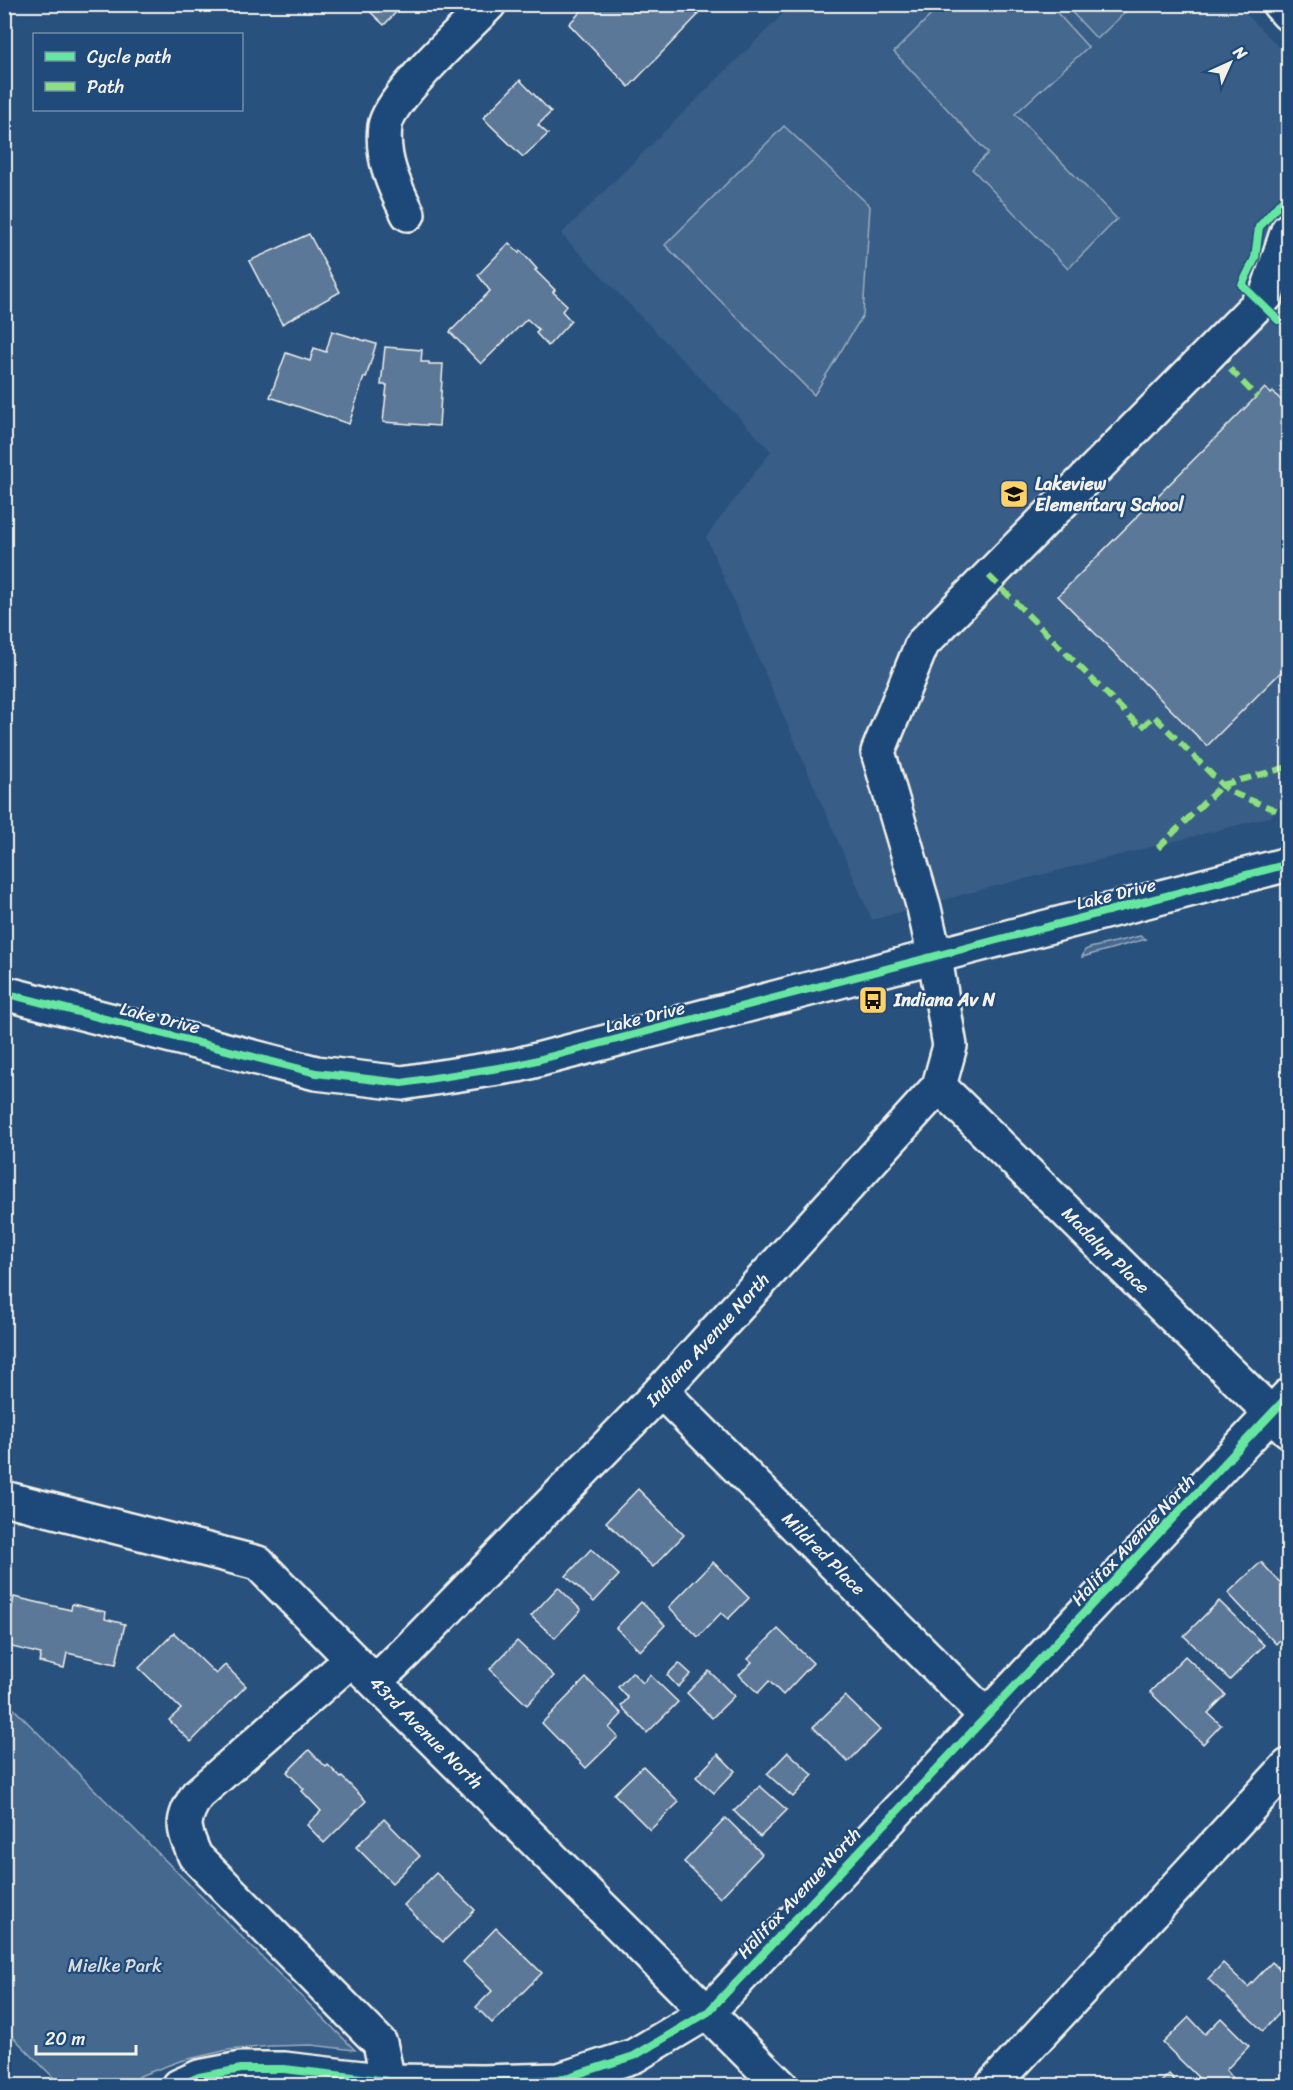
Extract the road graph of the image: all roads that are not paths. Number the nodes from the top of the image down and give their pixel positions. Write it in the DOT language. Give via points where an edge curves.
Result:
graph roads {
  1 [pos="489,4"];
  2 [pos="1279,4"];
  3 [pos="1288,14"];
  4 [pos="408,214"];
  5 [pos="1288,230"];
  6 [pos="1288,864"];
  7 [pos="935,957"];
  8 [pos="4,993"];
  9 [pos="939,1086"];
  10 [pos="661,1391"];
  11 [pos="1283,1413"];
  12 [pos="4,1498"];
  13 [pos="352,1659"];
  14 [pos="376,1681"];
  15 [pos="986,1716"];
  16 [pos="1288,1766"];
  17 [pos="708,2012"];
  18 [pos="391,2083"];
  19 [pos="179,2085"];
  20 [pos="623,2085"];
  21 [pos="781,2085"];
  22 [pos="992,2085"];
  1 -- 4 [label="street" via="401,94 385,124 385,156"];
  2 -- 3 [label="street"];
  5 -- 7 [label="street, Indiana Avenue North" via="1266,296 922,644 878,752"];
  6 -- 7 [label="street, Lake Drive"];
  7 -- 8 [label="street, Lake Drive" via="518,1065 402,1083 316,1073"];
  7 -- 9 [label="street, Indiana Avenue North" via="950,1046"];
  9 -- 10 [label="street, Indiana Avenue North"];
  9 -- 11 [label="street, Madalyn Place"];
  10 -- 14 [label="street, Indiana Avenue North"];
  10 -- 15 [label="street, Mildred Place"];
  11 -- 15 [label="street, Halifax Avenue North"];
  12 -- 13 [label="street, 43rd Avenue North" via="258,1563"];
  13 -- 14 [label="street, 43rd Avenue North"];
  13 -- 18 [label="street" via="197,1795 188,1809 184,1829 195,1856 380,2043"];
  14 -- 17 [label="street, 43rd Avenue North"];
  15 -- 17 [label="street, Halifax Avenue North"];
  16 -- 22 [label="street"];
  17 -- 18 [label="street, Halifax Avenue North" via="634,2056 559,2080"];
  17 -- 20 [label="street"];
  17 -- 21 [label="street, 43rd Avenue North"];
  18 -- 19 [label="street, Halifax Avenue North" via="284,2070 241,2069"];
}
